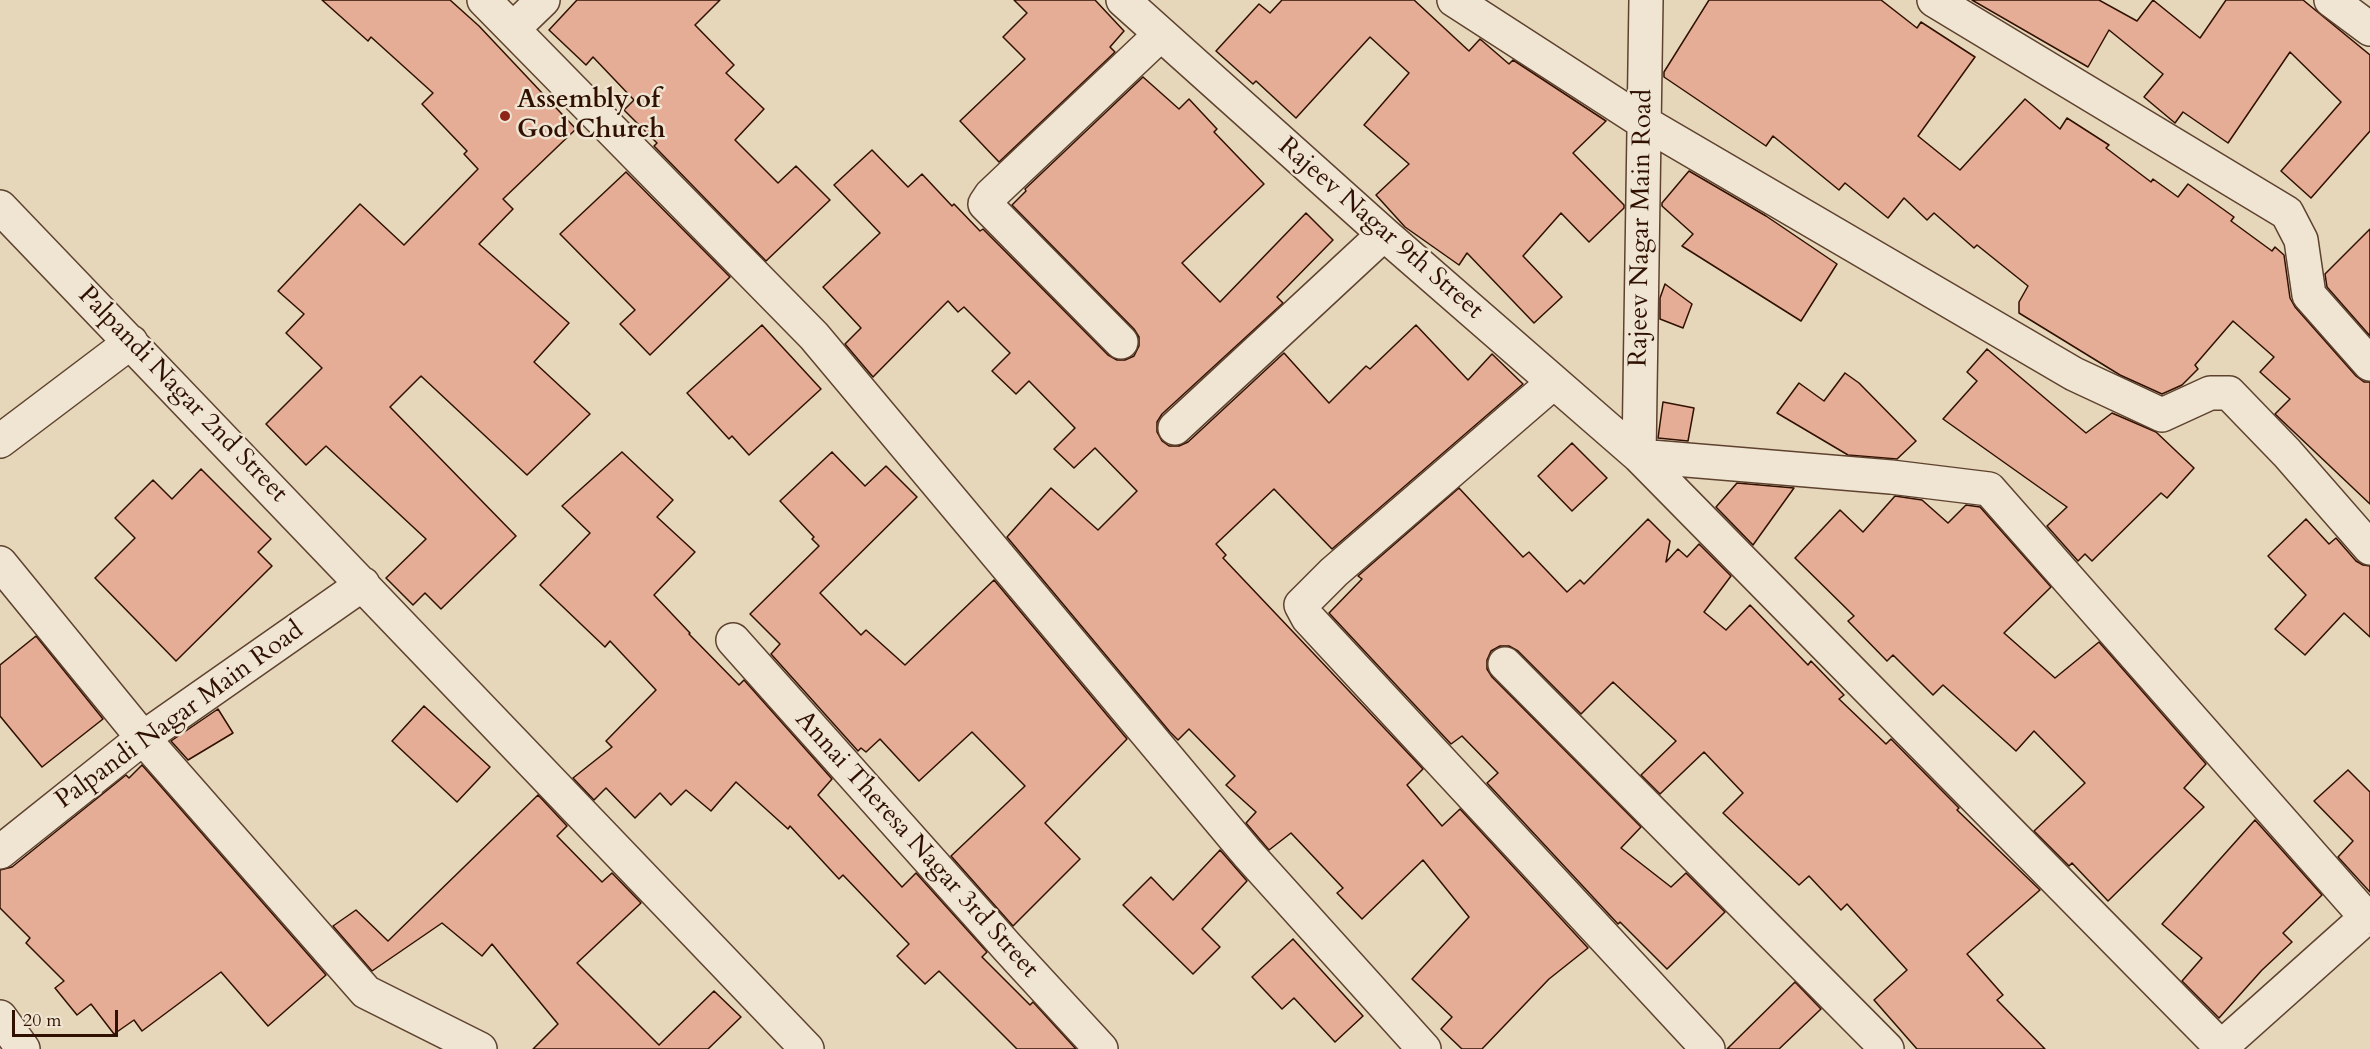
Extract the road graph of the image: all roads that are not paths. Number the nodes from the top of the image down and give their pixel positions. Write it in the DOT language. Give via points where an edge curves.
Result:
graph roads {
  1 [pos="484,0"];
  2 [pos="543,0"];
  3 [pos="1123,0"];
  4 [pos="1454,0"];
  5 [pos="1646,0"];
  6 [pos="1934,0"];
  7 [pos="2331,0"];
  8 [pos="2370,29"];
  9 [pos="513,30"];
  10 [pos="1161,34"];
  11 [pos="1643,122"];
  12 [pos="0,207"];
  13 [pos="1384,234"];
  14 [pos="131,342"];
  15 [pos="1121,342"];
  16 [pos="2370,364"];
  17 [pos="1554,382"];
  18 [pos="1174,428"];
  19 [pos="0,441"];
  20 [pos="1639,456"];
  21 [pos="2370,548"];
  22 [pos="0,563"];
  23 [pos="363,584"];
  24 [pos="733,639"];
  25 [pos="1505,664"];
  26 [pos="143,738"];
  27 [pos="0,852"];
  28 [pos="2368,915"];
  29 [pos="0,1017"];
  30 [pos="2220,1048"];
  31 [pos="23,1049"];
  32 [pos="480,1049"];
  33 [pos="807,1049"];
  34 [pos="1101,1049"];
  35 [pos="1424,1049"];
  36 [pos="1707,1049"];
  37 [pos="1887,1049"];
  1 -- 9 [label="street"];
  2 -- 9 [label="street"];
  3 -- 10 [label="street, Rajeev Nagar 9th Street"];
  4 -- 11 [label="street"];
  5 -- 11 [label="street, Rajeev Nagar Main Road"];
  6 -- 16 [label="street" via="2287,213 2301,240 2308,296"];
  7 -- 8 [label="street"];
  9 -- 35 [label="street" via="814,336 1248,854"];
  10 -- 13 [label="street, Rajeev Nagar 9th Street"];
  10 -- 15 [label="street" via="985,204"];
  11 -- 20 [label="street, Rajeev Nagar Main Road"];
  11 -- 21 [label="street" via="2094,384 2162,415 2210,393 2229,393"];
  12 -- 14 [label="street, Palpandi Nagar 2nd Street"];
  13 -- 17 [label="street, Rajeev Nagar 9th Street"];
  13 -- 18 [label="street"];
  14 -- 19 [label="street"];
  14 -- 23 [label="street, Palpandi Nagar 2nd Street"];
  17 -- 20 [label="street, Rajeev Nagar 9th Street"];
  17 -- 36 [label="street" via="1301,604 1308,618"];
  20 -- 28 [label="street" via="1989,489"];
  20 -- 30 [label="street, Rajeev Nagar 9th Street"];
  22 -- 26 [label="street"];
  23 -- 26 [label="street, Palpandi Nagar Main Road"];
  23 -- 33 [label="street, Palpandi Nagar 2nd Street"];
  24 -- 34 [label="street, Annai Theresa Nagar 3rd Street"];
  25 -- 37 [label="street"];
  26 -- 27 [label="street, Palpandi Nagar Main Road"];
  26 -- 32 [label="street" via="366,992"];
  28 -- 30 [label="street"];
  29 -- 31 [label="street"];
}
